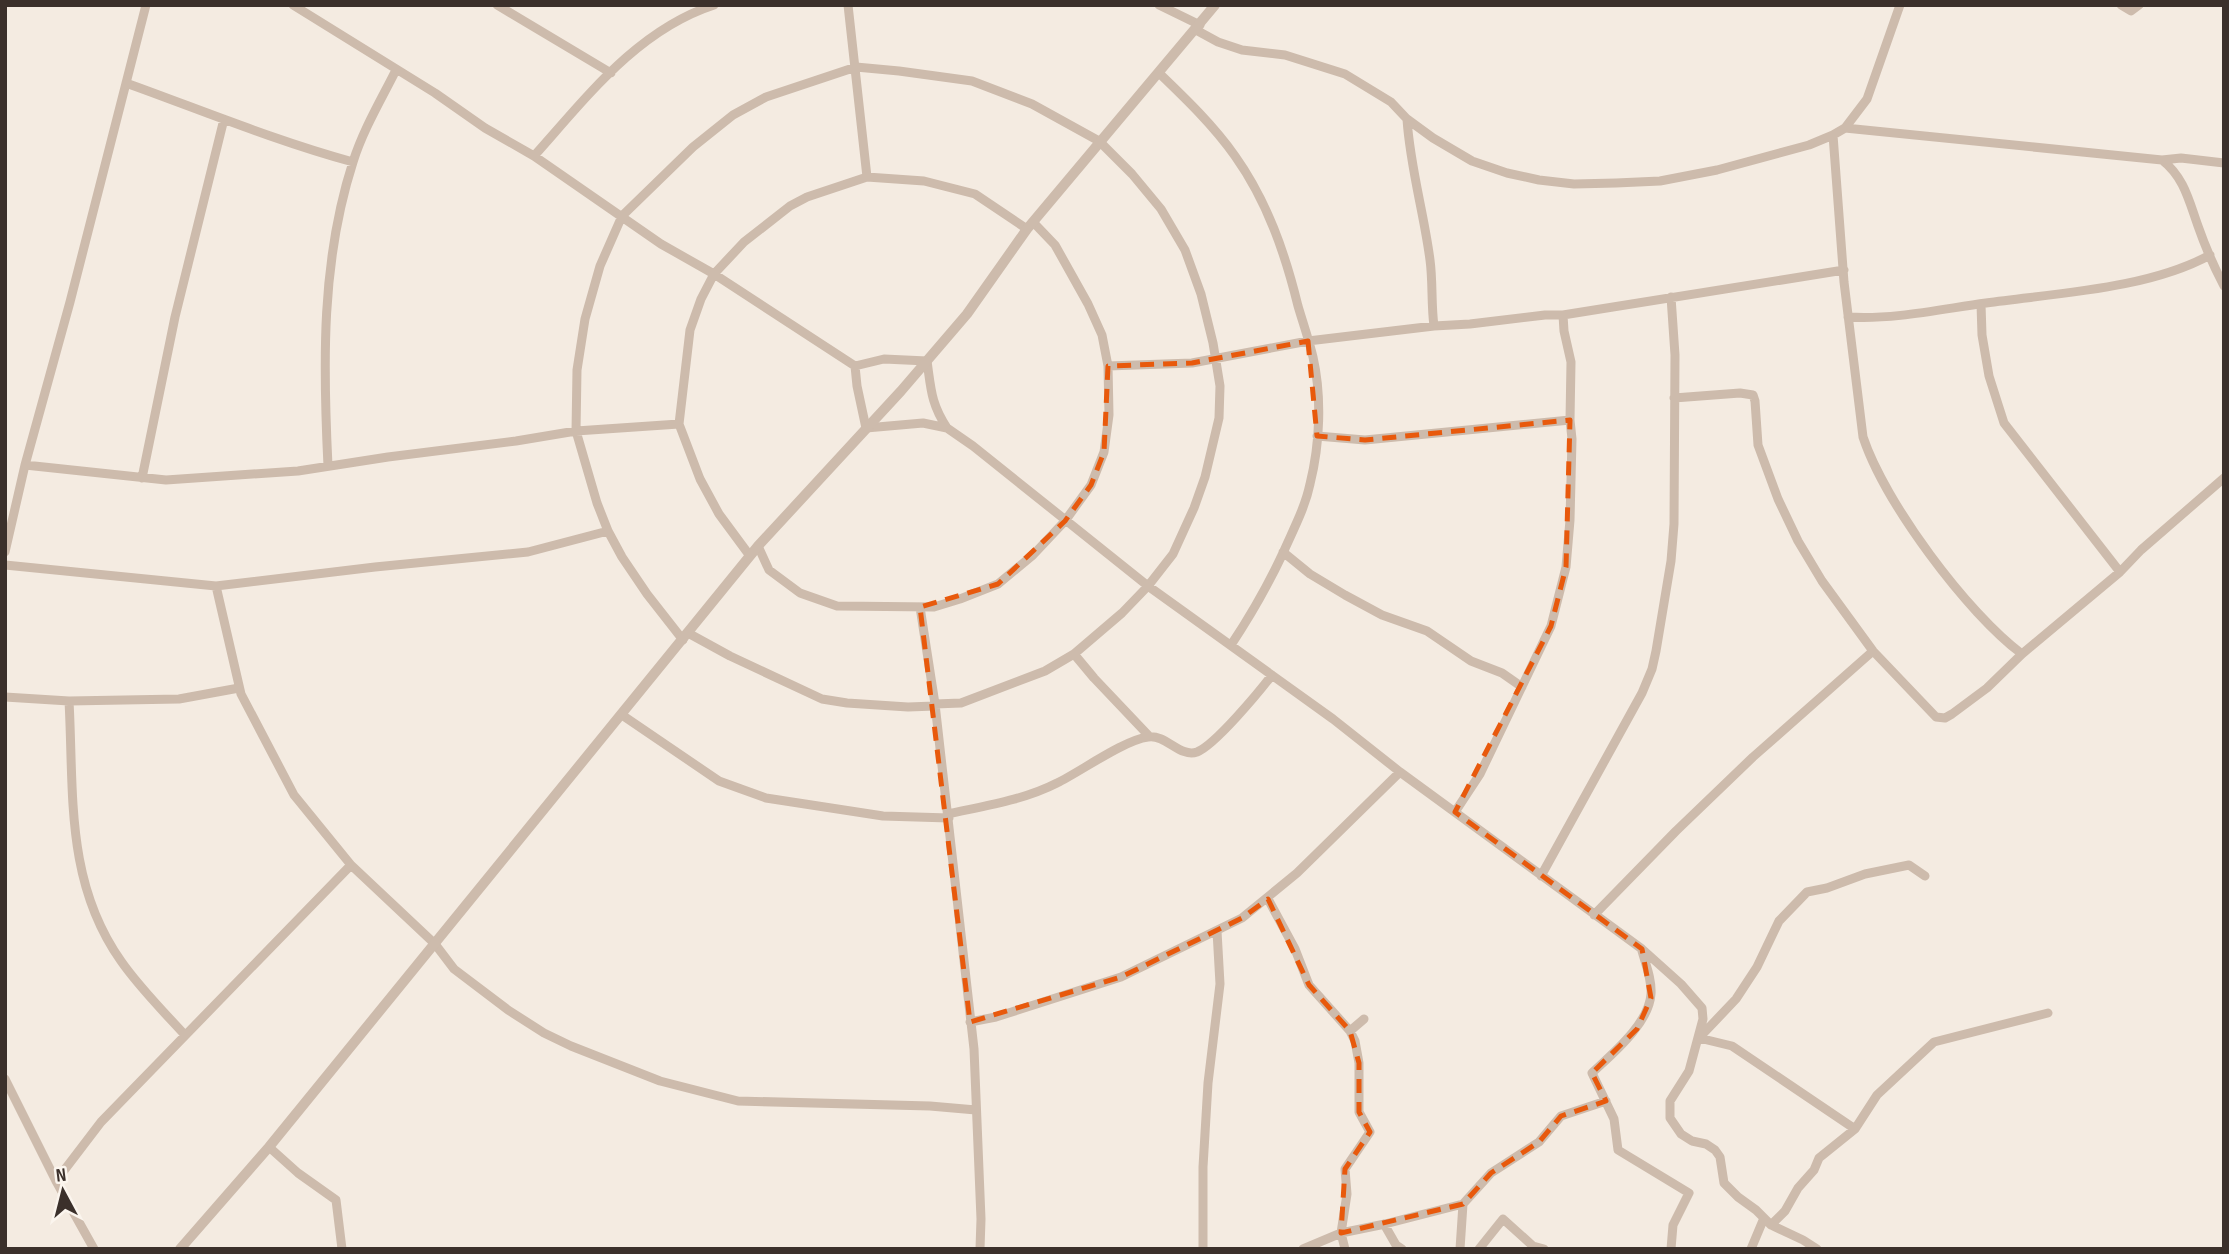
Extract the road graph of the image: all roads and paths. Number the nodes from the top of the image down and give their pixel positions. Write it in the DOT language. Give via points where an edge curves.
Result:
graph roads {
  1 [pos="146,5"];
  2 [pos="293,5"];
  3 [pos="497,5"];
  4 [pos="714,5"];
  5 [pos="848,5"];
  6 [pos="1159,5"];
  7 [pos="1215,5"];
  8 [pos="1900,5"];
  9 [pos="2121,5"];
  10 [pos="2139,5"];
  11 [pos="1198,28"];
  12 [pos="856,67"];
  13 [pos="396,70"];
  14 [pos="611,73"];
  15 [pos="1160,74"];
  16 [pos="126,83"];
  17 [pos="1407,119"];
  18 [pos="224,120"];
  19 [pos="1845,128"];
  20 [pos="1833,135"];
  21 [pos="1099,141"];
  22 [pos="534,156"];
  23 [pos="2162,160"];
  24 [pos="353,162"];
  25 [pos="2224,163"];
  26 [pos="867,177"];
  27 [pos="622,216"];
  28 [pos="1030,226"];
  29 [pos="2210,255"];
  30 [pos="1844,270"];
  31 [pos="715,274"];
  32 [pos="2224,286"];
  33 [pos="1671,297"];
  34 [pos="1981,304"];
  35 [pos="1563,315"];
  36 [pos="1848,317"];
  37 [pos="1434,326"];
  38 [pos="1308,341"];
  39 [pos="1216,358"];
  40 [pos="926,361"];
  41 [pos="855,366"];
  42 [pos="1108,366"];
  43 [pos="1674,398"];
  44 [pos="1570,420"];
  45 [pos="679,424"];
  46 [pos="866,428"];
  47 [pos="947,428"];
  48 [pos="576,431"];
  49 [pos="1317,436"];
  50 [pos="25,465"];
  51 [pos="328,466"];
  52 [pos="142,478"];
  53 [pos="2224,478"];
  54 [pos="1065,521"];
  55 [pos="608,531"];
  56 [pos="758,546"];
  57 [pos="5,552"];
  58 [pos="1283,552"];
  59 [pos="750,556"];
  60 [pos="5,565"];
  61 [pos="2120,572"];
  62 [pos="216,586"];
  63 [pos="1148,586"];
  64 [pos="920,607"];
  65 [pos="685,636"];
  66 [pos="1231,645"];
  67 [pos="1873,651"];
  68 [pos="1074,654"];
  69 [pos="2022,654"];
  70 [pos="1272,675"];
  71 [pos="1522,687"];
  72 [pos="239,688"];
  73 [pos="5,697"];
  74 [pos="69,701"];
  75 [pos="935,705"];
  76 [pos="622,715"];
  77 [pos="1149,736"];
  78 [pos="1400,772"];
  79 [pos="1455,812"];
  80 [pos="948,816"];
  81 [pos="351,865"];
  82 [pos="1541,876"];
  83 [pos="1925,876"];
  84 [pos="1268,899"];
  85 [pos="1594,915"];
  86 [pos="1217,931"];
  87 [pos="435,944"];
  88 [pos="1642,949"];
  89 [pos="2049,1013"];
  90 [pos="1364,1019"];
  91 [pos="970,1022"];
  92 [pos="1350,1031"];
  93 [pos="184,1034"];
  94 [pos="1699,1038"];
  95 [pos="5,1079"];
  96 [pos="1606,1101"];
  97 [pos="976,1110"];
  98 [pos="1855,1129"];
  99 [pos="269,1147"];
  100 [pos="56,1181"];
  101 [pos="1463,1203"];
  102 [pos="1764,1217"];
  103 [pos="1384,1224"];
  104 [pos="1772,1226"];
  105 [pos="1341,1233"];
  106 [pos="94,1249"];
  107 [pos="180,1249"];
  108 [pos="342,1249"];
  109 [pos="980,1249"];
  110 [pos="1203,1249"];
  111 [pos="1303,1249"];
  112 [pos="1345,1249"];
  113 [pos="1402,1249"];
  114 [pos="1460,1249"];
  115 [pos="1479,1249"];
  116 [pos="1544,1249"];
  117 [pos="1671,1249"];
  118 [pos="1751,1249"];
  119 [pos="1816,1249"];
  1 -- 16 [label="street"];
  2 -- 13 [label="street"];
  3 -- 14 [label="street"];
  4 -- 14 [label="street" via="666,26 636,47"];
  5 -- 12 [label="street"];
  6 -- 11 [label="street"];
  7 -- 11 [label="street"];
  8 -- 19 [label="street" via="1867,99"];
  9 -- 10 [label="street" via="2131,11"];
  11 -- 15 [label="street"];
  11 -- 17 [label="street" via="1242,50 1285,54 1345,74 1391,102"];
  12 -- 21 [label="street" via="972,82 1032,104"];
  12 -- 26 [label="street"];
  12 -- 27 [label="street" via="766,97 733,115"];
  13 -- 22 [label="street"];
  13 -- 24 [label="street"];
  14 -- 22 [label="street"];
  15 -- 21 [label="street"];
  15 -- 38 [label="street" via="1218,134 1258,194 1286,259"];
  16 -- 18 [label="street"];
  16 -- 50 [label="street"];
  17 -- 20 [label="street" via="1472,161 1507,173 1574,184 1692,176"];
  17 -- 37 [label="street" via="1409,154 1430,263"];
  18 -- 24 [label="street"];
  18 -- 52 [label="street" via="175,317"];
  19 -- 20 [label="street"];
  19 -- 23 [label="street"];
  20 -- 30 [label="street"];
  21 -- 28 [label="street"];
  21 -- 39 [label="street" via="1161,209 1185,250"];
  22 -- 27 [label="street"];
  23 -- 25 [label="street"];
  23 -- 29 [label="street" via="2185,188"];
  24 -- 51 [label="street" via="328,285 324,386"];
  26 -- 28 [label="street" via="925,181 975,194"];
  26 -- 31 [label="street" via="790,206 744,242"];
  27 -- 31 [label="street"];
  27 -- 48 [label="street" via="600,266 585,318 577,370"];
  28 -- 40 [label="street" via="967,314"];
  28 -- 42 [label="street" via="1055,245 1082,293 1102,335"];
  29 -- 32 [label="street"];
  29 -- 34 [label="street" via="2150,278"];
  30 -- 33 [label="street"];
  30 -- 36 [label="street"];
  31 -- 41 [label="street"];
  31 -- 45 [label="street" via="690,330"];
  33 -- 35 [label="street"];
  33 -- 43 [label="street"];
  34 -- 36 [label="street"];
  34 -- 61 [label="street" via="1989,376 2004,424"];
  35 -- 37 [label="street"];
  35 -- 44 [label="street" via="1571,362"];
  36 -- 69 [label="street" via="1868,450 1902,512 1945,574 2003,640"];
  37 -- 38 [label="street"];
  38 -- 39 [label="street"];
  38 -- 49 [label="street" via="1318,399"];
  39 -- 42 [label="street"];
  39 -- 63 [label="street" via="1219,418 1205,478 1173,554"];
  40 -- 41 [label="street" via="884,359"];
  40 -- 46 [label="street"];
  40 -- 47 [label="street" via="932,399"];
  41 -- 46 [label="street"];
  42 -- 54 [label="street" via="1104,452 1091,485"];
  43 -- 67 [label="street" via="1753,395 1758,445 1777,499 1822,581"];
  43 -- 82 [label="street" via="1671,561 1652,668 1643,693"];
  44 -- 49 [label="street" via="1365,440"];
  44 -- 71 [label="street" via="1566,567 1551,626"];
  45 -- 48 [label="street"];
  45 -- 59 [label="street" via="700,479"];
  46 -- 47 [label="street" via="923,423"];
  46 -- 56 [label="street"];
  47 -- 54 [label="street"];
  48 -- 51 [label="street"];
  48 -- 55 [label="street"];
  49 -- 58 [label="street" via="1310,484"];
  50 -- 52 [label="street"];
  50 -- 57 [label="street"];
  51 -- 52 [label="street" via="166,480"];
  53 -- 61 [label="street"];
  54 -- 63 [label="street"];
  54 -- 64 [label="street" via="998,584 934,607"];
  55 -- 62 [label="street" via="528,552"];
  55 -- 65 [label="street" via="647,594"];
  56 -- 59 [label="street"];
  56 -- 64 [label="street" via="769,570 800,593 837,606"];
  58 -- 66 [label="street"];
  58 -- 71 [label="street" via="1310,574 1382,615 1427,631 1471,661"];
  59 -- 65 [label="street"];
  60 -- 62 [label="street"];
  61 -- 69 [label="street"];
  62 -- 72 [label="street"];
  63 -- 66 [label="street"];
  63 -- 68 [label="street"];
  64 -- 75 [label="street"];
  65 -- 75 [label="street" via="822,699"];
  65 -- 76 [label="street"];
  66 -- 70 [label="street"];
  67 -- 69 [label="street" via="1928,710 1945,718 1987,688"];
  67 -- 85 [label="street" via="1753,757"];
  68 -- 75 [label="street" via="985,695"];
  68 -- 77 [label="street"];
  70 -- 77 [label="street" via="1207,746 1196,752 1187,753"];
  70 -- 78 [label="street"];
  71 -- 79 [label="street"];
  72 -- 74 [label="street" via="179,699"];
  72 -- 81 [label="street" via="294,795"];
  73 -- 74 [label="street"];
  74 -- 93 [label="street" via="76,847 93,914 121,962"];
  75 -- 80 [label="street"];
  76 -- 80 [label="street" via="719,781 766,798 883,816"];
  76 -- 87 [label="street"];
  77 -- 80 [label="street" via="1055,784"];
  78 -- 79 [label="street"];
  78 -- 84 [label="street"];
  79 -- 82 [label="street"];
  80 -- 91 [label="street"];
  81 -- 87 [label="street"];
  81 -- 93 [label="street"];
  82 -- 85 [label="street"];
  83 -- 94 [label="street" via="1909,864 1807,892 1779,921 1735,999"];
  84 -- 86 [label="street"];
  84 -- 92 [label="street" via="1309,985"];
  85 -- 88 [label="street"];
  86 -- 91 [label="street" via="1121,977"];
  86 -- 110 [label="street" via="1220,984 1208,1083"];
  87 -- 97 [label="street" via="454,969 544,1033 660,1081 738,1101"];
  87 -- 99 [label="street"];
  88 -- 94 [label="street" via="1702,1007"];
  88 -- 96 [label="street" via="1651,998 1637,1029 1592,1073"];
  89 -- 98 [label="street" via="1934,1042 1877,1096"];
  90 -- 92 [label="street"];
  91 -- 97 [label="street"];
  92 -- 105 [label="street" via="1360,1063 1359,1112 1370,1132 1345,1169 1348,1194"];
  93 -- 100 [label="street" via="101,1122"];
  94 -- 98 [label="street" via="1732,1045"];
  94 -- 102 [label="street" via="1689,1071 1670,1101 1670,1118 1681,1134 1715,1150 1724,1182"];
  95 -- 100 [label="street"];
  96 -- 101 [label="street" via="1561,1116 1539,1142 1491,1173"];
  96 -- 117 [label="street" via="1618,1150 1689,1193 1672,1225"];
  97 -- 109 [label="street"];
  98 -- 104 [label="street" via="1819,1158"];
  99 -- 107 [label="street"];
  99 -- 108 [label="street" via="336,1200"];
  100 -- 106 [label="street"];
  101 -- 103 [label="street"];
  101 -- 114 [label="street"];
  102 -- 104 [label="street"];
  102 -- 118 [label="street"];
  103 -- 105 [label="street"];
  103 -- 113 [label="street"];
  104 -- 119 [label="street"];
  105 -- 111 [label="street"];
  105 -- 112 [label="street"];
  115 -- 116 [label="street" via="1503,1219 1533,1246"];
}
